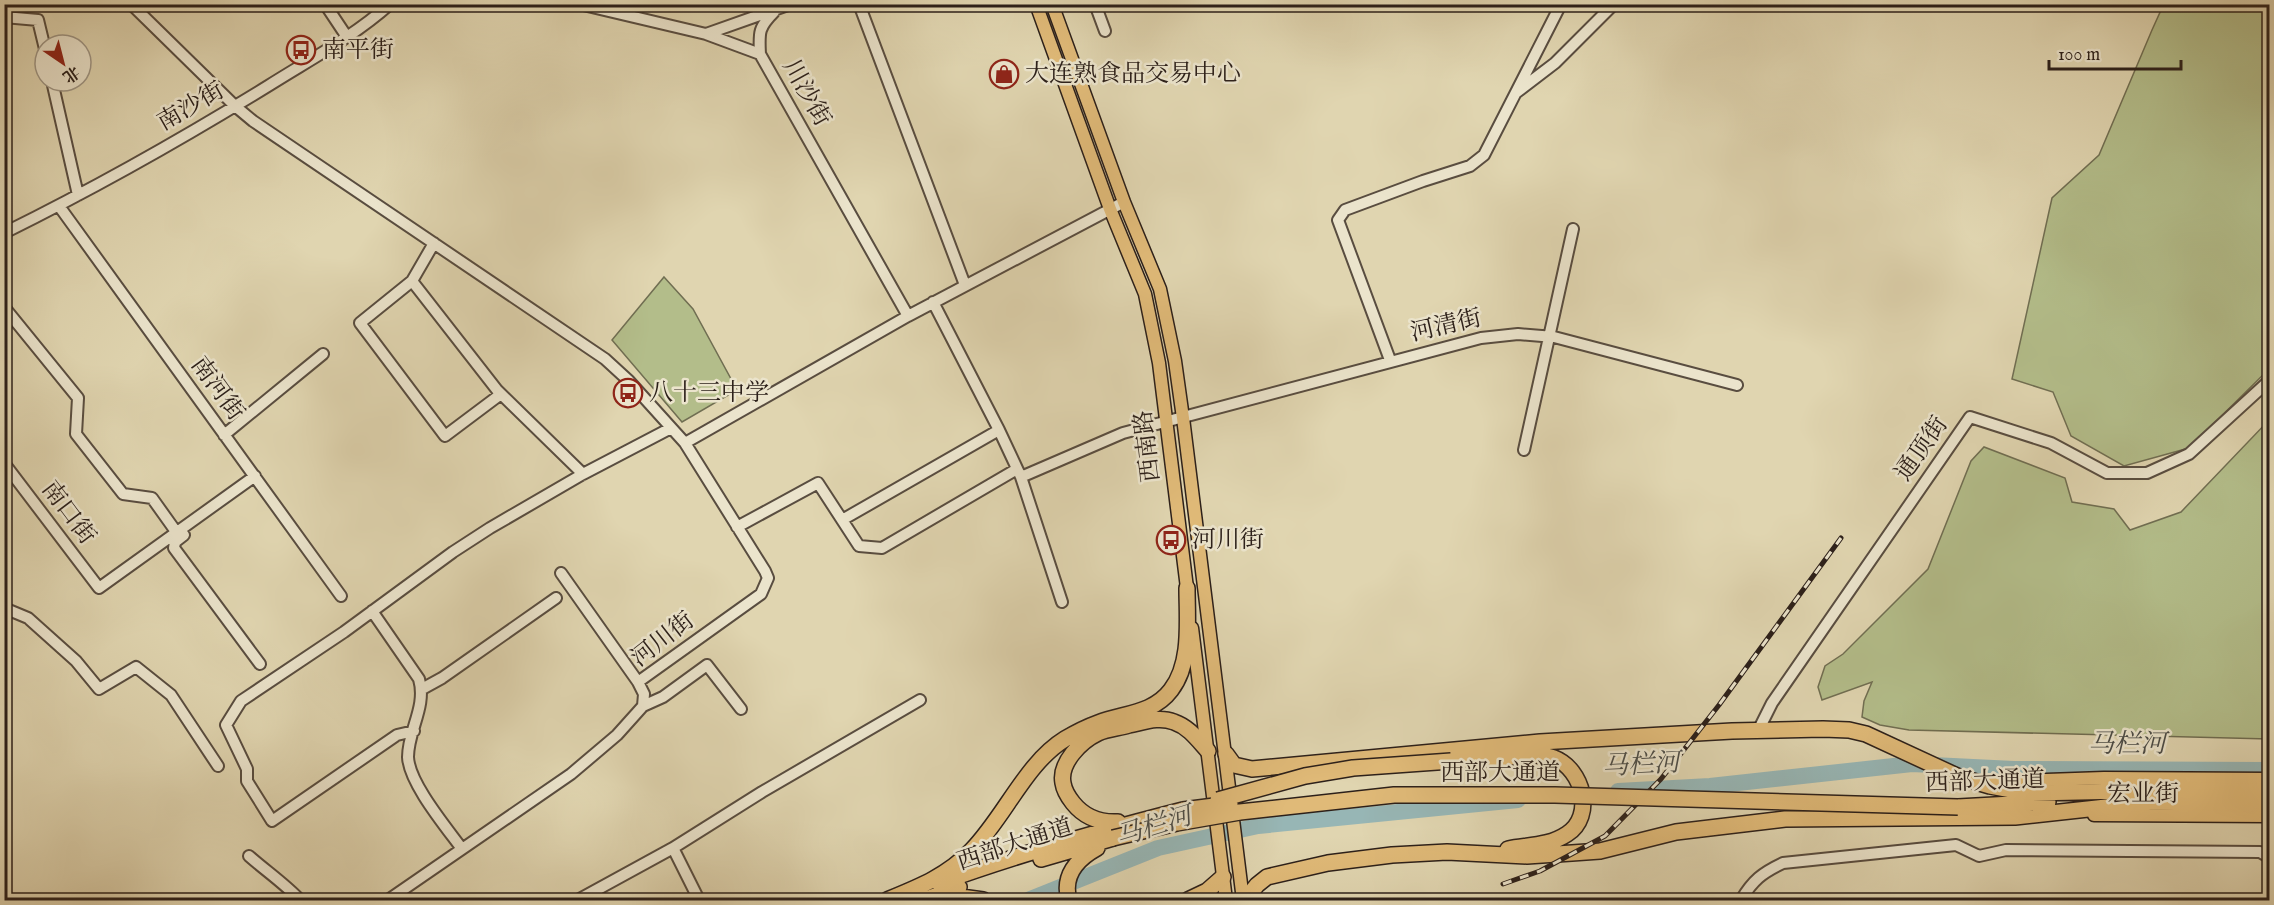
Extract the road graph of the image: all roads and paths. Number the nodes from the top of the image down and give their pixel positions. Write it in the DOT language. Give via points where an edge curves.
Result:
graph roads {
  1 [pos="131,4"];
  2 [pos="325,4"];
  3 [pos="390,4"];
  4 [pos="579,4"];
  5 [pos="791,4"];
  6 [pos="859,4"];
  7 [pos="1036,4"];
  8 [pos="1052,4"];
  9 [pos="1095,4"];
  10 [pos="1561,4"];
  11 [pos="1614,4"];
  12 [pos="776,10"];
  13 [pos="4,17"];
  14 [pos="1105,31"];
  15 [pos="41,33"];
  16 [pos="706,34"];
  17 [pos="347,37"];
  18 [pos="760,54"];
  19 [pos="55,93"];
  20 [pos="1515,94"];
  21 [pos="235,106"];
  22 [pos="78,195"];
  23 [pos="1124,202"];
  24 [pos="59,206"];
  25 [pos="1110,209"];
  26 [pos="1573,229"];
  27 [pos="4,233"];
  28 [pos="435,243"];
  29 [pos="412,281"];
  30 [pos="965,285"];
  31 [pos="933,302"];
  32 [pos="4,307"];
  33 [pos="908,315"];
  34 [pos="1549,337"];
  35 [pos="323,354"];
  36 [pos="1390,360"];
  37 [pos="2270,380"];
  38 [pos="1737,385"];
  39 [pos="501,394"];
  40 [pos="1183,418"];
  41 [pos="1166,422"];
  42 [pos="671,428"];
  43 [pos="999,430"];
  44 [pos="224,435"];
  45 [pos="684,443"];
  46 [pos="1524,450"];
  47 [pos="4,463"];
  48 [pos="1019,473"];
  49 [pos="583,474"];
  50 [pos="255,476"];
  51 [pos="215,505"];
  52 [pos="842,520"];
  53 [pos="737,526"];
  54 [pos="177,532"];
  55 [pos="561,573"];
  56 [pos="1187,588"];
  57 [pos="341,596"];
  58 [pos="556,598"];
  59 [pos="1062,602"];
  60 [pos="4,608"];
  61 [pos="372,611"];
  62 [pos="260,664"];
  63 [pos="638,682"];
  64 [pos="422,689"];
  65 [pos="920,700"];
  66 [pos="643,706"];
  67 [pos="741,709"];
  68 [pos="414,730"];
  69 [pos="1758,731"];
  70 [pos="1208,751"];
  71 [pos="1226,754"];
  72 [pos="218,766"];
  73 [pos="2104,778"];
  74 [pos="2270,779"];
  75 [pos="1976,782"];
  76 [pos="2270,791"];
  77 [pos="2028,793"];
  78 [pos="2045,802"];
  79 [pos="2152,802"];
  80 [pos="1958,803"];
  81 [pos="2270,804"];
  82 [pos="2081,809"];
  83 [pos="1183,810"];
  84 [pos="2108,814"];
  85 [pos="2270,816"];
  86 [pos="2015,817"];
  87 [pos="1142,820"];
  88 [pos="1113,838"];
  89 [pos="673,848"];
  90 [pos="462,849"];
  91 [pos="1479,854"];
  92 [pos="249,856"];
  93 [pos="2270,858"];
  94 [pos="1223,874"];
  95 [pos="300,900"];
  96 [pos="388,900"];
  97 [pos="579,900"];
  98 [pos="699,900"];
  99 [pos="887,900"];
  100 [pos="892,900"];
  101 [pos="924,900"];
  102 [pos="941,900"];
  103 [pos="983,900"];
  104 [pos="1069,900"];
  105 [pos="1188,900"];
  106 [pos="1207,900"];
  107 [pos="1214,900"];
  108 [pos="1226,900"];
  109 [pos="1244,900"];
  110 [pos="1741,900"];
  1 -- 21 [label="street"];
  2 -- 17 [label="street"];
  3 -- 17 [label="street, 南沙街"];
  4 -- 16 [label="street, 川沙街"];
  5 -- 12 [label="street"];
  6 -- 30 [label="street"];
  7 -- 25 [label="main road, 西南路"];
  8 -- 23 [label="main road, 西南路"];
  9 -- 14 [label="street"];
  10 -- 20 [label="street"];
  11 -- 20 [label="street" via="1555,63"];
  12 -- 16 [label="street"];
  12 -- 18 [label="street" via="759,32"];
  13 -- 15 [label="street" via="38,20"];
  16 -- 18 [label="street, 川沙街"];
  17 -- 21 [label="street, 南沙街"];
  18 -- 33 [label="street, 川沙街"];
  19 -- 22 [label="street"];
  20 -- 36 [label="street" via="1484,155 1470,166 1345,210 1338,220"];
  21 -- 22 [label="street, 南沙街"];
  21 -- 28 [label="street"];
  22 -- 24 [label="street, 南沙街"];
  23 -- 25 [label="street"];
  23 -- 40 [label="main road, 西南路" via="1160,289"];
  24 -- 27 [label="street, 南沙街"];
  24 -- 44 [label="street, 南河街"];
  25 -- 30 [label="street"];
  25 -- 41 [label="main road, 西南路" via="1145,294 1160,363"];
  26 -- 34 [label="street"];
  28 -- 29 [label="street"];
  28 -- 42 [label="street" via="605,358"];
  29 -- 39 [label="street"];
  29 -- 39 [label="street" via="360,323 445,436"];
  30 -- 31 [label="street"];
  31 -- 33 [label="street"];
  31 -- 43 [label="street"];
  32 -- 54 [label="street" via="78,398 76,434 123,494 152,498"];
  33 -- 45 [label="street"];
  34 -- 36 [label="street, 河清街" via="1518,334 1481,338"];
  34 -- 38 [label="street, 河清街"];
  34 -- 46 [label="street"];
  35 -- 44 [label="street"];
  36 -- 40 [label="street, 河清街"];
  37 -- 69 [label="street, 通顶街" via="2189,454 2147,474 2107,473 2051,443 1971,417 1772,703"];
  39 -- 49 [label="street"];
  40 -- 41 [label="street, 河清街"];
  40 -- 71 [label="main road, 西南路"];
  41 -- 48 [label="street, 河清街" via="1123,433"];
  41 -- 56 [label="main road, 西南路"];
  42 -- 45 [label="street"];
  42 -- 49 [label="street"];
  43 -- 48 [label="street"];
  43 -- 52 [label="street"];
  44 -- 50 [label="street, 南河街"];
  45 -- 53 [label="street, 河川街"];
  47 -- 54 [label="street, 南口街" via="99,588"];
  48 -- 52 [label="street, 河清街" via="882,548 859,546"];
  48 -- 59 [label="street"];
  49 -- 61 [label="street" via="480,534"];
  50 -- 51 [label="street"];
  50 -- 57 [label="street, 南河街"];
  51 -- 54 [label="street"];
  51 -- 62 [label="street" via="211,515 175,542 174,548"];
  52 -- 53 [label="street" via="818,483"];
  53 -- 63 [label="street, 河川街" via="768,578 761,594"];
  55 -- 63 [label="street"];
  56 -- 70 [label="main road, 西南路"];
  56 -- 99 [label="highway" via="1184,662 1170,692 1155,705 1098,723 1044,754 972,850 943,876"];
  58 -- 64 [label="street"];
  60 -- 72 [label="street" via="28,618 76,661 99,689 136,668 171,694"];
  61 -- 64 [label="street"];
  61 -- 68 [label="street" via="241,701 226,724 248,769 247,781 272,821 397,735"];
  63 -- 66 [label="street, 河川街" via="644,694"];
  64 -- 68 [label="street"];
  65 -- 89 [label="street"];
  66 -- 67 [label="street" via="663,697 707,665"];
  66 -- 90 [label="street, 河川街" via="617,735 571,774"];
  68 -- 90 [label="street" via="408,757 413,779"];
  69 -- 71 [label="highway" via="1540,742 1252,769 1234,765"];
  69 -- 75 [label="highway" via="1849,730"];
  70 -- 87 [label="highway" via="1192,733 1161,718 1099,733 1084,741 1064,769 1062,782 1068,797 1083,814 1100,822"];
  70 -- 94 [label="main road, 西南路, bridge"];
  71 -- 109 [label="main road, 西南路, bridge"];
  73 -- 74 [label="main road"];
  73 -- 75 [label="main road"];
  73 -- 77 [label="main road" via="2043,786"];
  75 -- 77 [label="highway"];
  76 -- 77 [label="highway"];
  77 -- 80 [label="highway, 西部大通道"];
  78 -- 79 [label="highway, 西部大通道"];
  78 -- 80 [label="highway, 西部大通道"];
  78 -- 82 [label="main road"];
  79 -- 81 [label="highway, 西部大通道"];
  79 -- 82 [label="highway"];
  80 -- 83 [label="highway, 西部大通道, bridge" via="1555,786 1394,786"];
  80 -- 88 [label="highway, 西部大通道, bridge" via="1394,795 1240,812"];
  82 -- 84 [label="main road"];
  82 -- 86 [label="highway"];
  83 -- 87 [label="highway, 西部大通道"];
  83 -- 91 [label="highway, bridge" via="1305,776 1353,768 1540,755 1554,758 1573,773 1579,782 1583,812 1569,834 1551,843"];
  84 -- 85 [label="main road, 宏业街"];
  84 -- 86 [label="main road, 宏业街"];
  86 -- 91 [label="highway" via="1785,819 1676,832 1600,851 1527,856"];
  87 -- 100 [label="highway, 西部大通道" via="988,865"];
  88 -- 101 [label="highway, 西部大通道" via="991,874"];
  88 -- 104 [label="highway" via="1083,856 1071,870"];
  89 -- 97 [label="street"];
  89 -- 98 [label="street"];
  90 -- 96 [label="street, 河川街"];
  91 -- 109 [label="highway" via="1436,852 1328,863 1267,877"];
  92 -- 95 [label="street"];
  93 -- 110 [label="street" via="2260,852 2006,849 1979,856 1956,844 1782,863 1763,872"];
  94 -- 105 [label="highway" via="1207,891"];
  94 -- 108 [label="main road, 西南路"];
  102 -- 103 [label="highway"];
  106 -- 107 [label="highway"];
}
